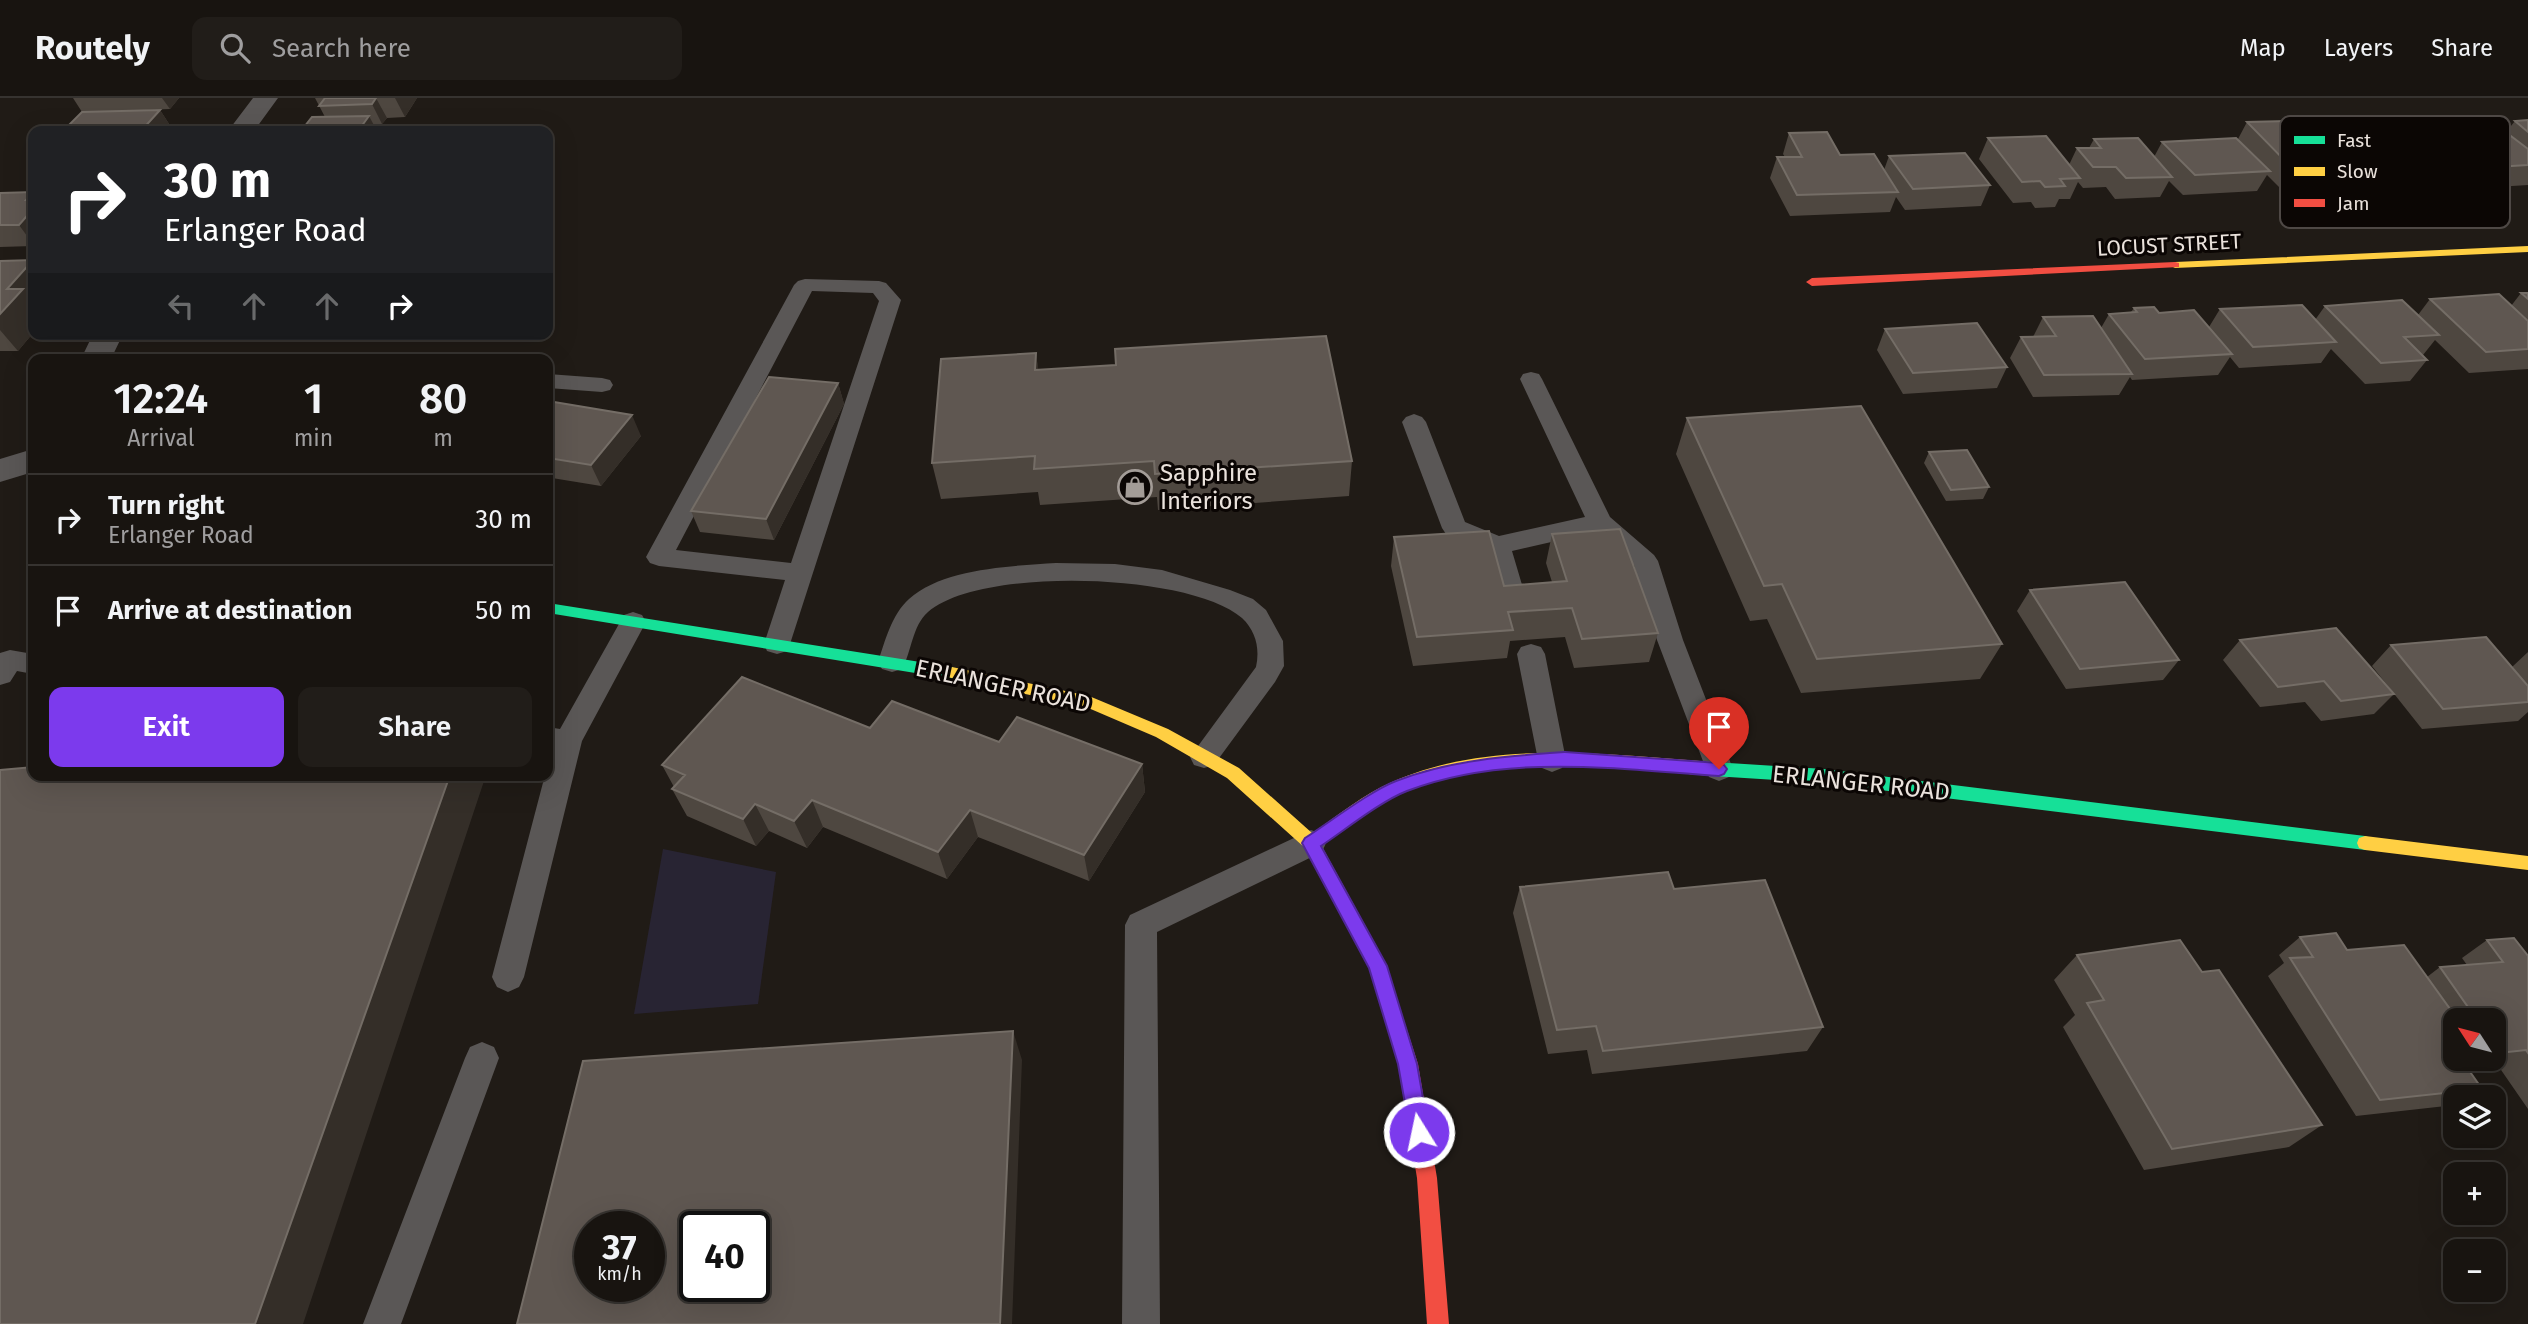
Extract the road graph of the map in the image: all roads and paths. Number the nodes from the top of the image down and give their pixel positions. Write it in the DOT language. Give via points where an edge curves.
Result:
graph roads {
  1 [pos="266,98"];
  2 [pos="245,126"];
  3 [pos="2528,249"];
  4 [pos="1812,282"];
  5 [pos="1531,379"];
  6 [pos="553,381"];
  7 [pos="603,385"];
  8 [pos="1414,422"];
  9 [pos="28,462"];
  10 [pos="0,471"];
  11 [pos="1600,522"];
  12 [pos="1498,545"];
  13 [pos="800,573"];
  14 [pos="1515,605"];
  15 [pos="553,609"];
  16 [pos="633,622"];
  17 [pos="777,644"];
  18 [pos="1531,654"];
  19 [pos="28,662"];
  20 [pos="892,662"];
  21 [pos="0,675"];
  22 [pos="558,740"];
  23 [pos="1203,757"];
  24 [pos="1552,760"];
  25 [pos="553,764"];
  26 [pos="1719,769"];
  27 [pos="549,781"];
  28 [pos="1311,843"];
  29 [pos="2528,863"];
  30 [pos="508,977"];
  31 [pos="482,1058"];
  32 [pos="382,1324"];
  33 [pos="1141,1324"];
  34 [pos="1438,1324"];
  1 -- 2 [label="street"];
  3 -- 4 [label="street, LOCUST STREET"];
  5 -- 11 [label="lane"];
  6 -- 7 [label="lane"];
  8 -- 12 [label="lane" via="1455,528"];
  9 -- 10 [label="street"];
  11 -- 12 [label="lane"];
  11 -- 26 [label="lane" via="1645,561"];
  12 -- 14 [label="lane"];
  13 -- 13 [label="lane" via="890,300 878,287 805,285 659,557"];
  13 -- 17 [label="lane"];
  15 -- 16 [label="street, ERLANGER ROAD"];
  16 -- 17 [label="street, ERLANGER ROAD"];
  16 -- 22 [label="lane"];
  17 -- 20 [label="street, ERLANGER ROAD"];
  18 -- 24 [label="lane"];
  19 -- 21 [label="lane" via="10,660"];
  20 -- 23 [label="street, ERLANGER ROAD" via="1089,702 1162,733"];
  20 -- 23 [label="lane" via="902,629 919,605 941,590 971,581 1104,573 1138,575 1209,593 1246,607 1266,628 1270,667"];
  22 -- 25 [label="lane"];
  23 -- 28 [label="street, ERLANGER ROAD" via="1233,773"];
  24 -- 26 [label="street, ERLANGER ROAD"];
  24 -- 28 [label="street, ERLANGER ROAD" via="1455,770 1399,786"];
  26 -- 29 [label="street, ERLANGER ROAD" via="1824,776"];
  27 -- 30 [label="lane"];
  28 -- 33 [label="lane" via="1141,925"];
  28 -- 34 [label="street" via="1378,966 1408,1064 1427,1178"];
  31 -- 32 [label="lane"];
}
